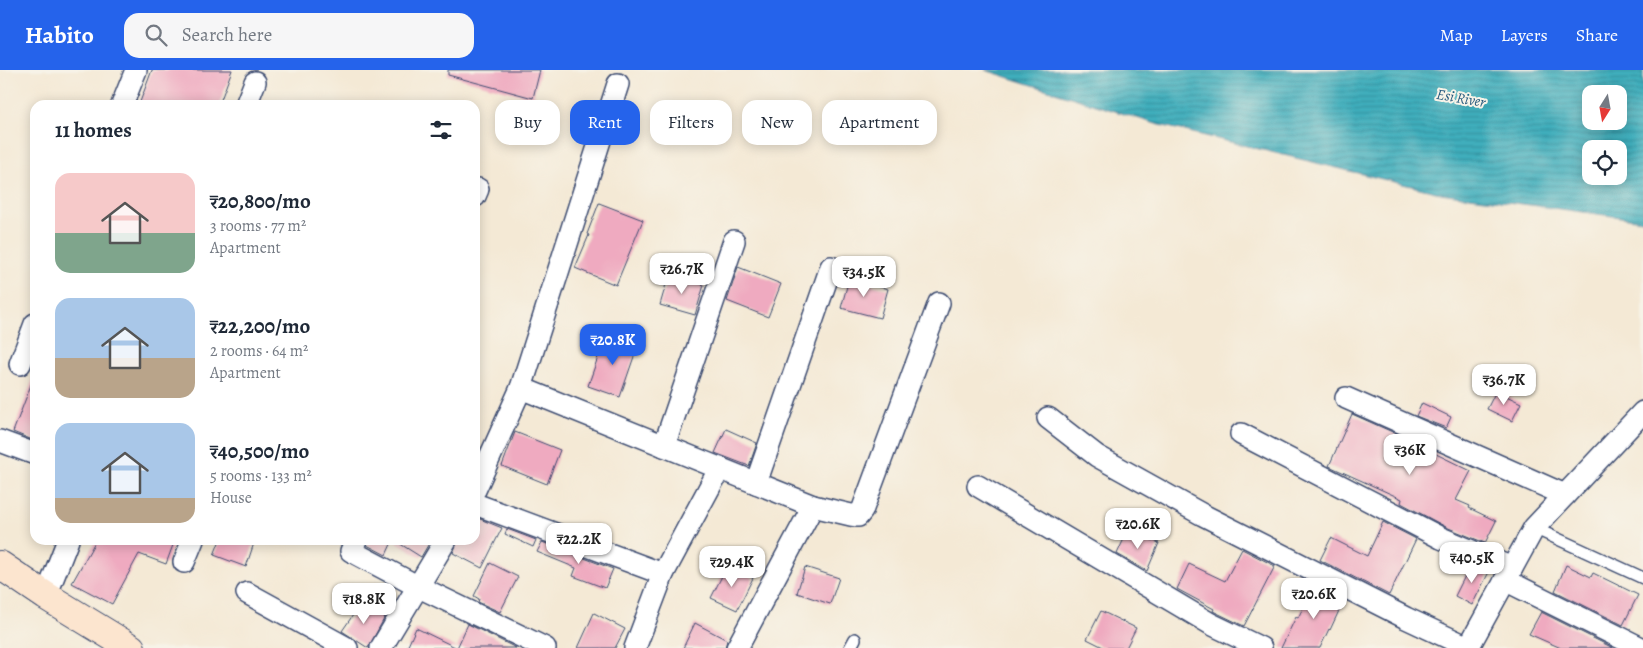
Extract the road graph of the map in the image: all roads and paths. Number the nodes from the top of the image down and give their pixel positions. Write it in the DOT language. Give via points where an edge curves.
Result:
graph roads {
  1 [pos="136,70"];
  2 [pos="255,82"];
  3 [pos="618,84"];
  4 [pos="124,100"];
  5 [pos="248,100"];
  6 [pos="734,241"];
  7 [pos="831,266"];
  8 [pos="938,303"];
  9 [pos="30,337"];
  10 [pos="20,364"];
  11 [pos="521,388"];
  12 [pos="1346,398"];
  13 [pos="1643,412"];
  14 [pos="1048,418"];
  15 [pos="1241,434"];
  16 [pos="0,441"];
  17 [pos="664,446"];
  18 [pos="30,452"];
  19 [pos="720,468"];
  20 [pos="480,479"];
  21 [pos="756,483"];
  22 [pos="978,486"];
  23 [pos="1565,495"];
  24 [pos="480,506"];
  25 [pos="813,506"];
  26 [pos="1534,528"];
  27 [pos="66,545"];
  28 [pos="191,545"];
  29 [pos="354,545"];
  30 [pos="443,545"];
  31 [pos="184,562"];
  32 [pos="0,565"];
  33 [pos="663,574"];
  34 [pos="1508,574"];
  35 [pos="1643,578"];
  36 [pos="417,586"];
  37 [pos="247,593"];
  38 [pos="46,596"];
  39 [pos="1468,647"];
  40 [pos="131,648"];
  41 [pos="347,648"];
  42 [pos="381,648"];
  43 [pos="545,648"];
  44 [pos="635,648"];
  45 [pos="737,648"];
  46 [pos="1261,648"];
  47 [pos="1641,648"];
  1 -- 4 [label="street"];
  2 -- 5 [label="street"];
  3 -- 11 [label="street"];
  6 -- 17 [label="street"];
  7 -- 21 [label="street"];
  8 -- 25 [label="street" via="862,512 858,516"];
  9 -- 10 [label="street"];
  11 -- 17 [label="street"];
  11 -- 20 [label="street"];
  12 -- 23 [label="street"];
  13 -- 23 [label="street"];
  14 -- 39 [label="street" via="1097,456 1203,515"];
  15 -- 34 [label="street"];
  16 -- 18 [label="street"];
  17 -- 19 [label="street"];
  19 -- 21 [label="street"];
  19 -- 33 [label="street"];
  21 -- 25 [label="street"];
  22 -- 46 [label="street" via="1211,624"];
  23 -- 26 [label="street"];
  24 -- 33 [label="street"];
  25 -- 45 [label="street"];
  26 -- 34 [label="street"];
  26 -- 35 [label="lane"];
  27 -- 38 [label="street"];
  28 -- 31 [label="street"];
  29 -- 36 [label="street" via="351,551"];
  30 -- 36 [label="street"];
  32 -- 38 [label="street"];
  33 -- 44 [label="street"];
  34 -- 39 [label="street"];
  34 -- 47 [label="street"];
  36 -- 42 [label="street"];
  36 -- 43 [label="street"];
  37 -- 41 [label="street"];
  38 -- 40 [label="street"];
}
